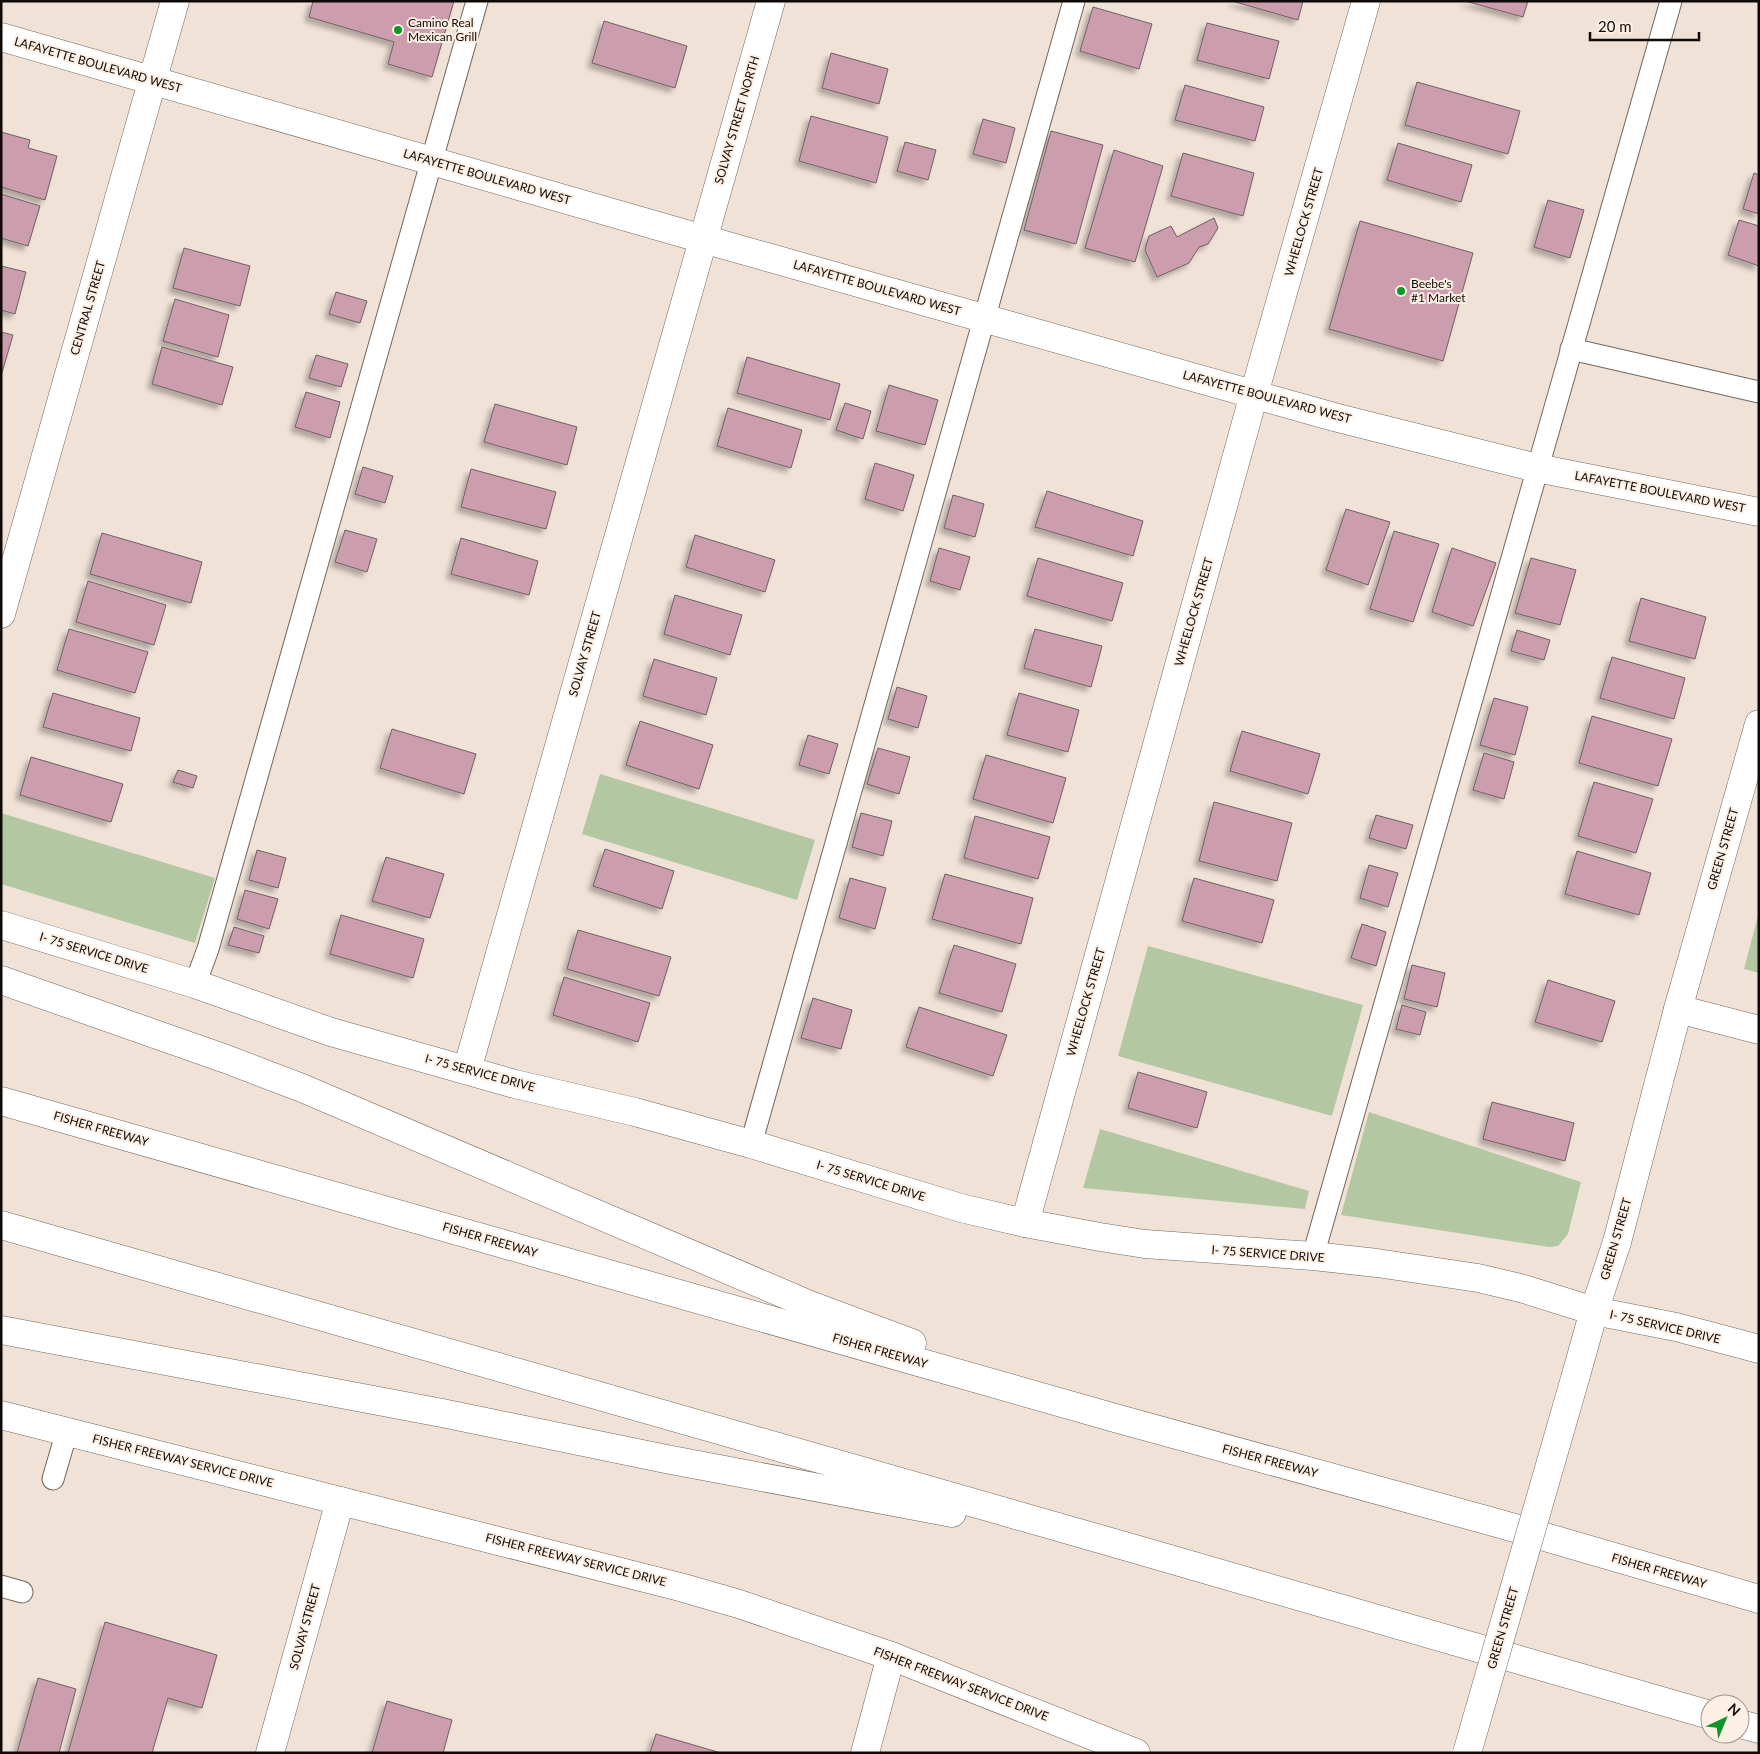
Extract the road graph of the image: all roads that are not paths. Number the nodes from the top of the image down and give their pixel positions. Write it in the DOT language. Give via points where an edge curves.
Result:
graph roads {
  1 [pos="175,1"];
  2 [pos="478,1"];
  3 [pos="770,1"];
  4 [pos="1074,1"];
  5 [pos="1366,1"];
  6 [pos="1671,1"];
  7 [pos="1,37"];
  8 [pos="153,81"];
  9 [pos="431,161"];
  10 [pos="703,239"];
  11 [pos="985,318"];
  12 [pos="1571,348"];
  13 [pos="1759,392"];
  14 [pos="1254,394"];
  15 [pos="1537,468"];
  16 [pos="1759,512"];
  17 [pos="1,614"];
  18 [pos="1756,741"];
  19 [pos="1,925"];
  20 [pos="1,980"];
  21 [pos="195,984"];
  22 [pos="1678,1009"];
  23 [pos="1759,1030"];
  24 [pos="467,1070"];
  25 [pos="1,1101"];
  26 [pos="751,1144"];
  27 [pos="1025,1223"];
  28 [pos="1,1225"];
  29 [pos="1312,1256"];
  30 [pos="1594,1311"];
  31 [pos="1,1330"];
  32 [pos="1759,1349"];
  33 [pos="1,1415"];
  34 [pos="1115,1418"];
  35 [pos="66,1431"];
  36 [pos="53,1479"];
  37 [pos="340,1501"];
  38 [pos="1128,1547"];
  39 [pos="1,1586"];
  40 [pos="22,1592"];
  41 [pos="1759,1599"];
  42 [pos="891,1656"];
  43 [pos="1700,1712"];
  44 [pos="270,1753"];
  45 [pos="865,1753"];
  46 [pos="1136,1753"];
  47 [pos="1467,1753"];
  1 -- 8 [label="main road, CENTRAL STREET"];
  2 -- 9 [label="lane"];
  3 -- 10 [label="main road, SOLVAY STREET NORTH"];
  4 -- 11 [label="lane"];
  5 -- 14 [label="main road, WHEELOCK STREET"];
  6 -- 12 [label="lane"];
  7 -- 8 [label="main road, LAFAYETTE BOULEVARD WEST"];
  8 -- 9 [label="main road, LAFAYETTE BOULEVARD WEST"];
  8 -- 17 [label="main road, CENTRAL STREET"];
  9 -- 10 [label="main road, LAFAYETTE BOULEVARD WEST"];
  9 -- 21 [label="lane" via="208,949"];
  10 -- 11 [label="main road, LAFAYETTE BOULEVARD WEST"];
  10 -- 24 [label="main road, SOLVAY STREET"];
  11 -- 14 [label="main road, LAFAYETTE BOULEVARD WEST"];
  11 -- 26 [label="lane"];
  12 -- 13 [label="lane"];
  12 -- 15 [label="lane"];
  14 -- 15 [label="main road, LAFAYETTE BOULEVARD WEST"];
  14 -- 27 [label="main road, WHEELOCK STREET"];
  15 -- 16 [label="main road, LAFAYETTE BOULEVARD WEST"];
  15 -- 29 [label="lane"];
  18 -- 22 [label="main road, GREEN STREET"];
  19 -- 21 [label="main road, I- 75 SERVICE DRIVE"];
  20 -- 34 [label="main road" via="302,1088 810,1305"];
  21 -- 24 [label="main road, I- 75 SERVICE DRIVE" via="331,1032"];
  22 -- 23 [label="main road"];
  22 -- 30 [label="main road, GREEN STREET" via="1617,1242"];
  24 -- 26 [label="main road, I- 75 SERVICE DRIVE"];
  25 -- 34 [label="main road, FISHER FREEWAY"];
  26 -- 27 [label="main road, I- 75 SERVICE DRIVE" via="908,1193"];
  27 -- 29 [label="main road, I- 75 SERVICE DRIVE" via="1145,1244"];
  28 -- 38 [label="main road"];
  29 -- 30 [label="main road, I- 75 SERVICE DRIVE" via="1478,1278"];
  30 -- 32 [label="main road, I- 75 SERVICE DRIVE" via="1676,1327"];
  30 -- 47 [label="main road, GREEN STREET, bridge"];
  31 -- 38 [label="main road"];
  33 -- 35 [label="main road, FISHER FREEWAY SERVICE DRIVE"];
  34 -- 41 [label="main road, FISHER FREEWAY"];
  35 -- 36 [label="lane"];
  35 -- 37 [label="main road, FISHER FREEWAY SERVICE DRIVE"];
  37 -- 42 [label="main road, FISHER FREEWAY SERVICE DRIVE" via="680,1587"];
  37 -- 44 [label="main road, SOLVAY STREET"];
  38 -- 43 [label="main road"];
  39 -- 40 [label="lane"];
  42 -- 45 [label="main road"];
  42 -- 46 [label="main road, FISHER FREEWAY SERVICE DRIVE"];
}
